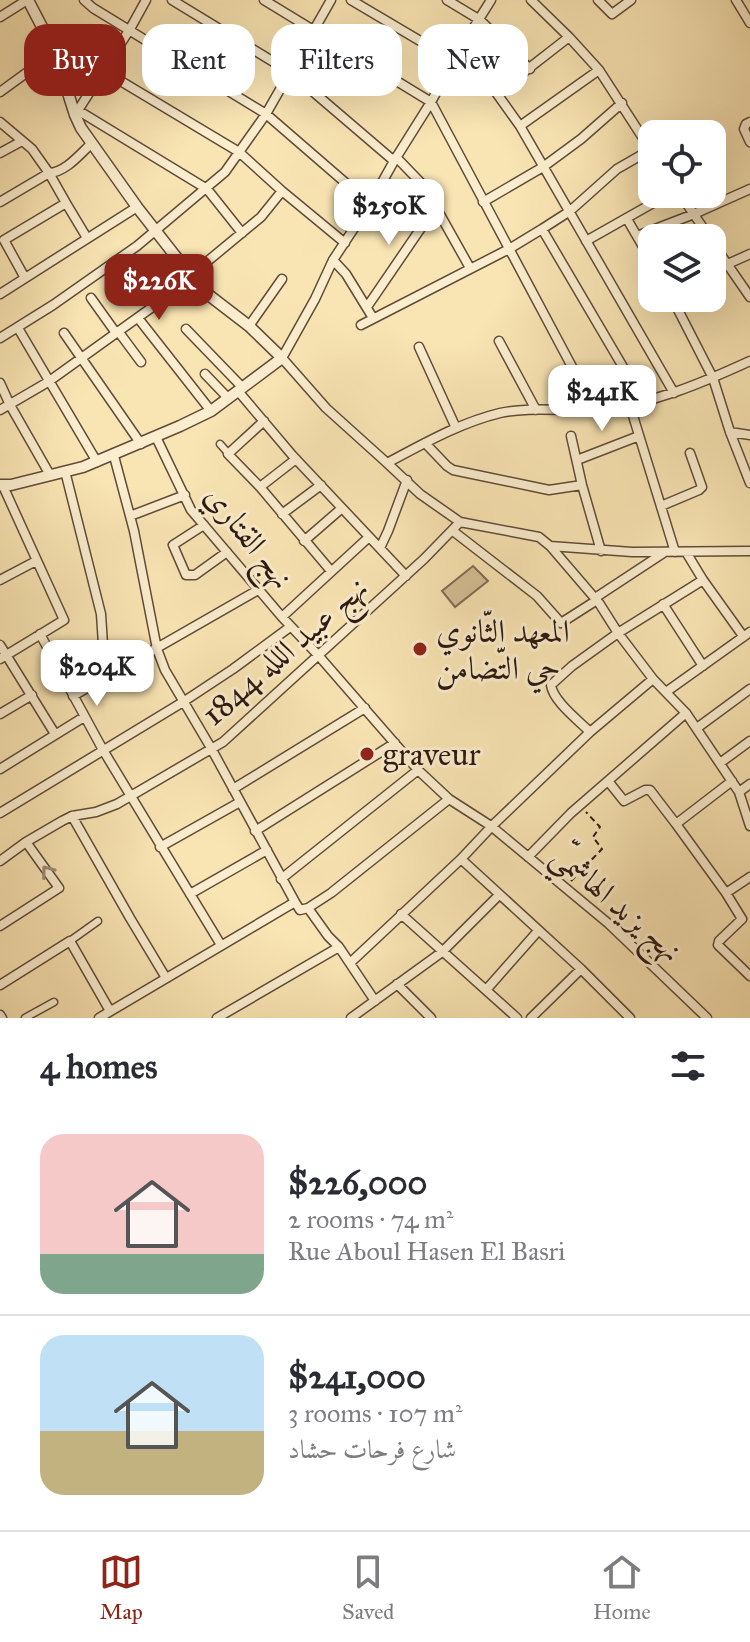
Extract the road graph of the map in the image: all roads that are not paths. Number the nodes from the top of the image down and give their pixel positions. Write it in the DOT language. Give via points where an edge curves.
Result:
graph roads {
  1 [pos="27,0"];
  2 [pos="84,0"];
  3 [pos="146,0"];
  4 [pos="172,0"];
  5 [pos="264,0"];
  6 [pos="331,0"];
  7 [pos="351,0"];
  8 [pos="447,0"];
  9 [pos="491,0"];
  10 [pos="531,0"];
  11 [pos="598,0"];
  12 [pos="631,0"];
  13 [pos="736,0"];
  14 [pos="0,17"];
  15 [pos="480,20"];
  16 [pos="750,23"];
  17 [pos="40,24"];
  18 [pos="304,24"];
  19 [pos="317,24"];
  20 [pos="477,24"];
  21 [pos="130,29"];
  22 [pos="126,35"];
  23 [pos="569,37"];
  24 [pos="418,40"];
  25 [pos="271,60"];
  26 [pos="530,69"];
  27 [pos="599,70"];
  28 [pos="24,75"];
  29 [pos="126,84"];
  30 [pos="402,84"];
  31 [pos="0,92"];
  32 [pos="71,96"];
  33 [pos="88,96"];
  34 [pos="276,96"];
  35 [pos="319,96"];
  36 [pos="434,96"];
  37 [pos="499,96"];
  38 [pos="431,102"];
  39 [pos="622,103"];
  40 [pos="77,113"];
  41 [pos="266,114"];
  42 [pos="0,122"];
  43 [pos="750,122"];
  44 [pos="520,126"];
  45 [pos="638,129"];
  46 [pos="22,141"];
  47 [pos="750,142"];
  48 [pos="92,143"];
  49 [pos="239,152"];
  50 [pos="0,153"];
  51 [pos="638,158"];
  52 [pos="395,159"];
  53 [pos="543,167"];
  54 [pos="49,173"];
  55 [pos="207,189"];
  56 [pos="750,189"];
  57 [pos="282,191"];
  58 [pos="0,202"];
  59 [pos="483,202"];
  60 [pos="66,203"];
  61 [pos="370,204"];
  62 [pos="436,206"];
  63 [pos="137,207"];
  64 [pos="645,208"];
  65 [pos="690,208"];
  66 [pos="570,211"];
  67 [pos="694,214"];
  68 [pos="627,219"];
  69 [pos="701,224"];
  70 [pos="542,229"];
  71 [pos="159,230"];
  72 [pos="242,233"];
  73 [pos="637,236"];
  74 [pos="87,238"];
  75 [pos="2,241"];
  76 [pos="586,241"];
  77 [pos="345,243"];
  78 [pos="509,249"];
  79 [pos="750,254"];
  80 [pos="333,260"];
  81 [pos="727,264"];
  82 [pos="470,268"];
  83 [pos="191,276"];
  84 [pos="25,278"];
  85 [pos="282,279"];
  86 [pos="0,294"];
  87 [pos="750,297"];
  88 [pos="91,298"];
  89 [pos="367,307"];
  90 [pos="679,312"];
  91 [pos="138,318"];
  92 [pos="373,318"];
  93 [pos="361,325"];
  94 [pos="249,326"];
  95 [pos="18,328"];
  96 [pos="186,329"];
  97 [pos="117,332"];
  98 [pos="64,333"];
  99 [pos="0,338"];
  100 [pos="499,341"];
  101 [pos="419,347"];
  102 [pos="82,358"];
  103 [pos="282,358"];
  104 [pos="750,361"];
  105 [pos="141,362"];
  106 [pos="205,374"];
  107 [pos="713,378"];
  108 [pos="48,382"];
  109 [pos="0,383"];
  110 [pos="241,389"];
  111 [pos="674,393"];
  112 [pos="228,398"];
  113 [pos="643,401"];
  114 [pos="10,405"];
  115 [pos="630,406"];
  116 [pos="0,410"];
  117 [pos="536,410"];
  118 [pos="595,410"];
  119 [pos="211,411"];
  120 [pos="264,421"];
  121 [pos="456,428"];
  122 [pos="730,432"];
  123 [pos="750,435"];
  124 [pos="571,436"];
  125 [pos="639,436"];
  126 [pos="156,437"];
  127 [pos="425,443"];
  128 [pos="141,444"];
  129 [pos="220,444"];
  130 [pos="228,453"];
  131 [pos="690,453"];
  132 [pos="114,456"];
  133 [pos="296,459"];
  134 [pos="577,460"];
  135 [pos="97,462"];
  136 [pos="387,463"];
  137 [pos="65,471"];
  138 [pos="50,475"];
  139 [pos="407,480"];
  140 [pos="750,483"];
  141 [pos="2,485"];
  142 [pos="321,485"];
  143 [pos="582,485"];
  144 [pos="260,487"];
  145 [pos="185,495"];
  146 [pos="661,506"];
  147 [pos="342,508"];
  148 [pos="282,514"];
  149 [pos="130,516"];
  150 [pos="460,522"];
  151 [pos="204,525"];
  152 [pos="453,531"];
  153 [pos="369,537"];
  154 [pos="304,541"];
  155 [pos="550,546"];
  156 [pos="380,548"];
  157 [pos="601,551"];
  158 [pos="747,551"];
  159 [pos="227,552"];
  160 [pos="670,552"];
  161 [pos="686,552"];
  162 [pos="36,561"];
  163 [pos="750,561"];
  164 [pos="331,571"];
  165 [pos="406,576"];
  166 [pos="0,580"];
  167 [pos="703,580"];
  168 [pos="258,590"];
  169 [pos="596,599"];
  170 [pos="663,604"];
  171 [pos="282,617"];
  172 [pos="290,627"];
  173 [pos="618,633"];
  174 [pos="40,634"];
  175 [pos="747,634"];
  176 [pos="0,645"];
  177 [pos="157,649"];
  178 [pos="318,655"];
  179 [pos="3,657"];
  180 [pos="703,666"];
  181 [pos="116,673"];
  182 [pos="653,679"];
  183 [pos="750,689"];
  184 [pos="666,692"];
  185 [pos="32,695"];
  186 [pos="73,696"];
  187 [pos="183,702"];
  188 [pos="365,708"];
  189 [pos="686,713"];
  190 [pos="0,714"];
  191 [pos="84,717"];
  192 [pos="697,728"];
  193 [pos="590,732"];
  194 [pos="55,734"];
  195 [pos="750,741"];
  196 [pos="395,743"];
  197 [pos="211,748"];
  198 [pos="103,750"];
  199 [pos="720,763"];
  200 [pos="0,769"];
  201 [pos="418,770"];
  202 [pos="608,781"];
  203 [pos="732,781"];
  204 [pos="750,784"];
  205 [pos="233,789"];
  206 [pos="739,792"];
  207 [pos="130,796"];
  208 [pos="449,799"];
  209 [pos="240,802"];
  210 [pos="0,813"];
  211 [pos="72,816"];
  212 [pos="676,824"];
  213 [pos="492,826"];
  214 [pos="750,826"];
  215 [pos="255,831"];
  216 [pos="26,842"];
  217 [pos="160,847"];
  218 [pos="267,850"];
  219 [pos="528,857"];
  220 [pos="461,859"];
  221 [pos="0,861"];
  222 [pos="750,877"];
  223 [pos="281,879"];
  224 [pos="726,893"];
  225 [pos="190,894"];
  226 [pos="499,895"];
  227 [pos="301,907"];
  228 [pos="401,914"];
  229 [pos="98,921"];
  230 [pos="0,926"];
  231 [pos="538,931"];
  232 [pos="70,941"];
  233 [pos="221,945"];
  234 [pos="339,947"];
  235 [pos="442,952"];
  236 [pos="350,963"];
  237 [pos="581,969"];
  238 [pos="750,976"];
  239 [pos="166,978"];
  240 [pos="397,984"];
  241 [pos="0,985"];
  242 [pos="486,990"];
  243 [pos="375,1001"];
  244 [pos="54,1002"];
  245 [pos="110,1011"];
  246 [pos="627,1017"];
  247 [pos="25,1018"];
  248 [pos="99,1018"];
  249 [pos="217,1018"];
  250 [pos="351,1018"];
  251 [pos="431,1018"];
  252 [pos="517,1018"];
  253 [pos="531,1018"];
  254 [pos="707,1018"];
  1 -- 14 [label="street"];
  1 -- 17 [label="street"];
  2 -- 21 [label="street"];
  3 -- 21 [label="street"];
  4 -- 25 [label="street"];
  5 -- 18 [label="street"];
  6 -- 19 [label="street"];
  7 -- 24 [label="street"];
  8 -- 15 [label="street"];
  9 -- 15 [label="street"];
  10 -- 23 [label="street"];
  11 -- 12 [label="street" via="612,14"];
  13 -- 16 [label="street"];
  15 -- 20 [label="street"];
  15 -- 26 [label="street"];
  21 -- 22 [label="street"];
  21 -- 41 [label="street"];
  23 -- 26 [label="street"];
  23 -- 27 [label="street"];
  27 -- 39 [label="street"];
  27 -- 44 [label="street"];
  28 -- 31 [label="street"];
  29 -- 49 [label="street"];
  30 -- 38 [label="street"];
  32 -- 40 [label="street"];
  33 -- 40 [label="street"];
  34 -- 41 [label="street"];
  35 -- 52 [label="street"];
  36 -- 38 [label="street"];
  37 -- 44 [label="street"];
  38 -- 52 [label="street"];
  38 -- 59 [label="street"];
  39 -- 45 [label="street"];
  39 -- 53 [label="street"];
  40 -- 48 [label="street"];
  40 -- 55 [label="street"];
  41 -- 49 [label="street"];
  41 -- 61 [label="street"];
  42 -- 46 [label="street"];
  43 -- 47 [label="street" via="744,129"];
  44 -- 53 [label="street"];
  46 -- 50 [label="street"];
  46 -- 54 [label="street"];
  48 -- 54 [label="street" via="63,169"];
  48 -- 63 [label="street"];
  49 -- 55 [label="street"];
  49 -- 57 [label="street"];
  51 -- 66 [label="street" via="617,169"];
  52 -- 61 [label="street"];
  52 -- 62 [label="street" via="418,179"];
  53 -- 59 [label="street"];
  53 -- 66 [label="street"];
  54 -- 58 [label="street"];
  54 -- 60 [label="street"];
  55 -- 71 [label="street"];
  55 -- 72 [label="street"];
  56 -- 67 [label="street"];
  57 -- 72 [label="street"];
  57 -- 77 [label="street"];
  59 -- 78 [label="street"];
  60 -- 74 [label="street"];
  60 -- 75 [label="street"];
  61 -- 77 [label="street"];
  62 -- 82 [label="street"];
  62 -- 89 [label="street"];
  63 -- 71 [label="street"];
  63 -- 74 [label="street"];
  64 -- 68 [label="street"];
  65 -- 67 [label="street"];
  66 -- 70 [label="street"];
  66 -- 76 [label="street"];
  67 -- 69 [label="street"];
  67 -- 73 [label="street"];
  68 -- 73 [label="street"];
  68 -- 76 [label="street"];
  70 -- 78 [label="street"];
  70 -- 113 [label="street"];
  71 -- 83 [label="street"];
  71 -- 95 [label="street"];
  72 -- 83 [label="street"];
  74 -- 84 [label="street"];
  75 -- 84 [label="street"];
  76 -- 111 [label="street"];
  77 -- 80 [label="street"];
  78 -- 82 [label="street"];
  78 -- 118 [label="street"];
  79 -- 81 [label="street"];
  80 -- 89 [label="street"];
  80 -- 103 [label="street"];
  81 -- 87 [label="street"];
  82 -- 92 [label="street"];
  83 -- 91 [label="street"];
  83 -- 94 [label="street"];
  84 -- 86 [label="street"];
  85 -- 94 [label="street"];
  88 -- 97 [label="street"];
  89 -- 92 [label="street"];
  90 -- 107 [label="street"];
  91 -- 97 [label="street"];
  91 -- 119 [label="street"];
  92 -- 93 [label="street"];
  94 -- 103 [label="street"];
  95 -- 99 [label="street"];
  95 -- 108 [label="street"];
  96 -- 110 [label="street"];
  97 -- 102 [label="street"];
  97 -- 105 [label="street"];
  98 -- 102 [label="street"];
  100 -- 117 [label="street"];
  101 -- 121 [label="street"];
  102 -- 108 [label="street"];
  102 -- 128 [label="street"];
  103 -- 110 [label="street"];
  103 -- 136 [label="street" via="326,408"];
  104 -- 107 [label="street"];
  106 -- 112 [label="street"];
  107 -- 111 [label="street"];
  107 -- 122 [label="street"];
  108 -- 114 [label="street"];
  108 -- 135 [label="street"];
  109 -- 114 [label="street"];
  110 -- 112 [label="street"];
  110 -- 120 [label="street"];
  111 -- 113 [label="street"];
  112 -- 119 [label="street"];
  113 -- 115 [label="street"];
  114 -- 116 [label="street"];
  114 -- 138 [label="street"];
  115 -- 118 [label="street"];
  115 -- 125 [label="street"];
  117 -- 118 [label="street"];
  117 -- 121 [label="street" via="501,413"];
  119 -- 126 [label="street"];
  120 -- 130 [label="street"];
  120 -- 133 [label="street"];
  121 -- 127 [label="street"];
  122 -- 123 [label="street"];
  122 -- 140 [label="street"];
  124 -- 134 [label="street"];
  125 -- 134 [label="street"];
  125 -- 146 [label="street"];
  126 -- 128 [label="street"];
  126 -- 145 [label="street, نهج القتاري"];
  127 -- 136 [label="street"];
  127 -- 143 [label="street" via="453,470 549,490"];
  128 -- 132 [label="street"];
  129 -- 130 [label="street"];
  130 -- 144 [label="street"];
  131 -- 146 [label="street" via="702,487"];
  132 -- 135 [label="street"];
  132 -- 149 [label="street"];
  133 -- 142 [label="street"];
  133 -- 144 [label="street"];
  134 -- 143 [label="street"];
  135 -- 137 [label="street"];
  136 -- 139 [label="street"];
  137 -- 138 [label="street"];
  137 -- 181 [label="street" via="103,645"];
  138 -- 141 [label="street"];
  139 -- 150 [label="street"];
  139 -- 156 [label="street"];
  141 -- 162 [label="street"];
  142 -- 147 [label="street"];
  142 -- 148 [label="street"];
  143 -- 157 [label="street"];
  144 -- 148 [label="street"];
  145 -- 149 [label="street"];
  145 -- 151 [label="street, نهج القتاري"];
  146 -- 160 [label="street"];
  147 -- 153 [label="street"];
  147 -- 154 [label="street"];
  148 -- 154 [label="street"];
  149 -- 177 [label="street"];
  150 -- 152 [label="street, نهج عبيد اللله 1844"];
  150 -- 155 [label="street" via="539,537"];
  151 -- 159 [label="street, نهج القتاري"];
  151 -- 159 [label="street" via="173,545 186,575 195,575"];
  152 -- 165 [label="street, نهج عبيد اللله 1844"];
  152 -- 169 [label="street" via="537,596 561,623"];
  153 -- 156 [label="street"];
  153 -- 164 [label="street"];
  154 -- 164 [label="street"];
  155 -- 157 [label="street"];
  155 -- 169 [label="street"];
  156 -- 165 [label="street"];
  157 -- 160 [label="street"];
  158 -- 161 [label="street"];
  158 -- 163 [label="street"];
  159 -- 168 [label="street, نهج القتاري"];
  160 -- 161 [label="street"];
  160 -- 169 [label="street"];
  161 -- 167 [label="street"];
  162 -- 166 [label="street"];
  162 -- 174 [label="street" via="67,624"];
  164 -- 171 [label="street"];
  165 -- 178 [label="street, نهج عبيد اللله 1844"];
  167 -- 170 [label="street"];
  167 -- 175 [label="street"];
  168 -- 171 [label="street, نهج القتاري"];
  168 -- 177 [label="street"];
  169 -- 173 [label="street"];
  170 -- 173 [label="street"];
  170 -- 180 [label="street"];
  171 -- 172 [label="street, نهج القتاري"];
  172 -- 178 [label="street, نهج القتاري"];
  172 -- 187 [label="street"];
  173 -- 182 [label="street"];
  173 -- 193 [label="street" via="551,685"];
  174 -- 179 [label="street"];
  174 -- 186 [label="street"];
  175 -- 180 [label="street"];
  176 -- 179 [label="street"];
  177 -- 181 [label="street"];
  177 -- 187 [label="street"];
  178 -- 188 [label="street, نهج القتاري"];
  178 -- 197 [label="street, نهج عبيد اللله 1844"];
  179 -- 185 [label="street"];
  180 -- 184 [label="street"];
  181 -- 186 [label="street"];
  182 -- 184 [label="street"];
  182 -- 193 [label="street"];
  183 -- 192 [label="street"];
  184 -- 189 [label="street"];
  185 -- 190 [label="street"];
  185 -- 194 [label="street"];
  186 -- 191 [label="street"];
  187 -- 197 [label="street"];
  187 -- 198 [label="street"];
  188 -- 196 [label="street, نهج القتاري"];
  188 -- 205 [label="street"];
  189 -- 192 [label="street"];
  189 -- 202 [label="street"];
  191 -- 194 [label="street"];
  191 -- 198 [label="street"];
  192 -- 199 [label="street"];
  193 -- 213 [label="street"];
  194 -- 200 [label="street"];
  195 -- 199 [label="street"];
  196 -- 201 [label="street, نهج يزيد الهاشميّ"];
  196 -- 215 [label="street"];
  197 -- 205 [label="street"];
  197 -- 207 [label="street, نهج عبيد اللله 1844"];
  198 -- 207 [label="street"];
  198 -- 210 [label="street"];
  199 -- 203 [label="street"];
  201 -- 208 [label="street, نهج يزيد الهاشميّ"];
  201 -- 223 [label="street"];
  202 -- 212 [label="street" via="623,801 650,790"];
  202 -- 219 [label="street"];
  203 -- 206 [label="street"];
  203 -- 212 [label="street"];
  204 -- 206 [label="street"];
  205 -- 209 [label="street"];
  206 -- 214 [label="street"];
  207 -- 211 [label="street, نهج عبيد اللله 1844" via="107,809"];
  207 -- 217 [label="street"];
  208 -- 213 [label="street, نهج يزيد الهاشميّ"];
  208 -- 227 [label="street" via="331,893"];
  209 -- 215 [label="street"];
  209 -- 217 [label="street"];
  211 -- 216 [label="street, نهج عبيد اللله 1844"];
  211 -- 239 [label="street"];
  212 -- 224 [label="street"];
  213 -- 219 [label="street, نهج يزيد الهاشميّ"];
  213 -- 220 [label="street"];
  215 -- 218 [label="street"];
  216 -- 221 [label="street, نهج عبيد اللله 1844"];
  230 -- 216 [label="street, one-way" via="59,888"];
  217 -- 225 [label="street"];
  218 -- 223 [label="street"];
  218 -- 225 [label="street"];
  219 -- 254 [label="street, نهج يزيد الهاشميّ" via="649,960"];
  220 -- 226 [label="street"];
  220 -- 228 [label="street"];
  222 -- 224 [label="street"];
  223 -- 227 [label="street"];
  224 -- 238 [label="street" via="742,919 718,944"];
  225 -- 233 [label="street"];
  226 -- 231 [label="street"];
  226 -- 235 [label="street"];
  227 -- 233 [label="street"];
  227 -- 234 [label="street"];
  228 -- 235 [label="street"];
  228 -- 236 [label="street"];
  229 -- 232 [label="street"];
  231 -- 237 [label="street"];
  231 -- 242 [label="street"];
  232 -- 241 [label="street"];
  232 -- 245 [label="street"];
  233 -- 239 [label="street"];
  234 -- 236 [label="street"];
  234 -- 249 [label="street"];
  235 -- 240 [label="street"];
  235 -- 242 [label="street"];
  236 -- 243 [label="street"];
  237 -- 246 [label="street"];
  237 -- 253 [label="street"];
  239 -- 245 [label="street"];
  240 -- 243 [label="street"];
  240 -- 251 [label="street"];
  242 -- 252 [label="street"];
  243 -- 250 [label="street"];
  244 -- 247 [label="street"];
  245 -- 248 [label="street"];
}
